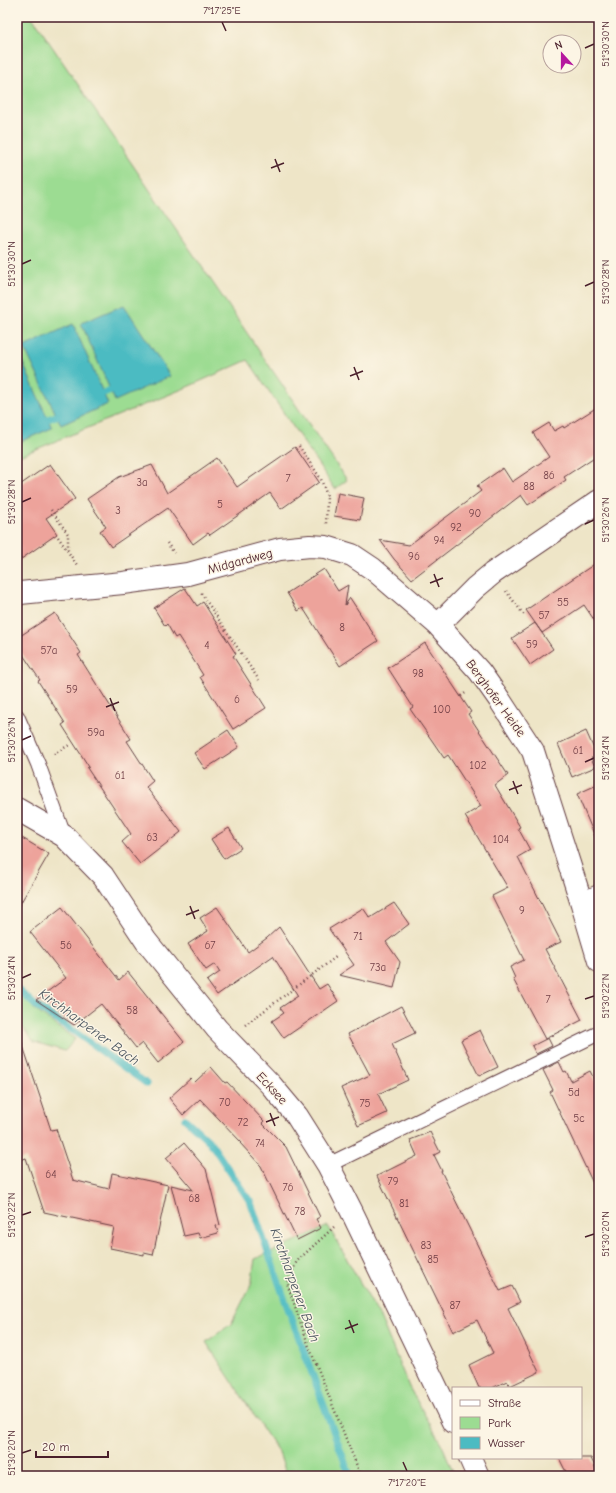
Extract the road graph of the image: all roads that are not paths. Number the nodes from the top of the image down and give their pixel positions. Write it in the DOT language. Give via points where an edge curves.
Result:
graph roads {
  1 [pos="599,501"];
  2 [pos="17,595"];
  3 [pos="438,625"];
  4 [pos="17,716"];
  5 [pos="17,809"];
  6 [pos="64,836"];
  7 [pos="590,900"];
  8 [pos="599,961"];
  9 [pos="599,1033"];
  10 [pos="328,1165"];
  11 [pos="452,1420"];
  12 [pos="470,1459"];
  13 [pos="478,1476"];
  1 -- 3 [label="street" via="493,573"];
  2 -- 3 [label="street, Midgardweg" via="188,574 280,549 326,547 352,555 373,569"];
  3 -- 7 [label="street, Berghofer Heide" via="480,672 533,751"];
  4 -- 6 [label="lane" via="38,764"];
  5 -- 6 [label="street, Ecksee"];
  6 -- 10 [label="street, Ecksee" via="103,876 146,941 226,1039 297,1116"];
  7 -- 8 [label="street, Berghofer Heide"];
  9 -- 10 [label="lane"];
  10 -- 11 [label="street, Ecksee"];
  12 -- 13 [label="street"];
}
